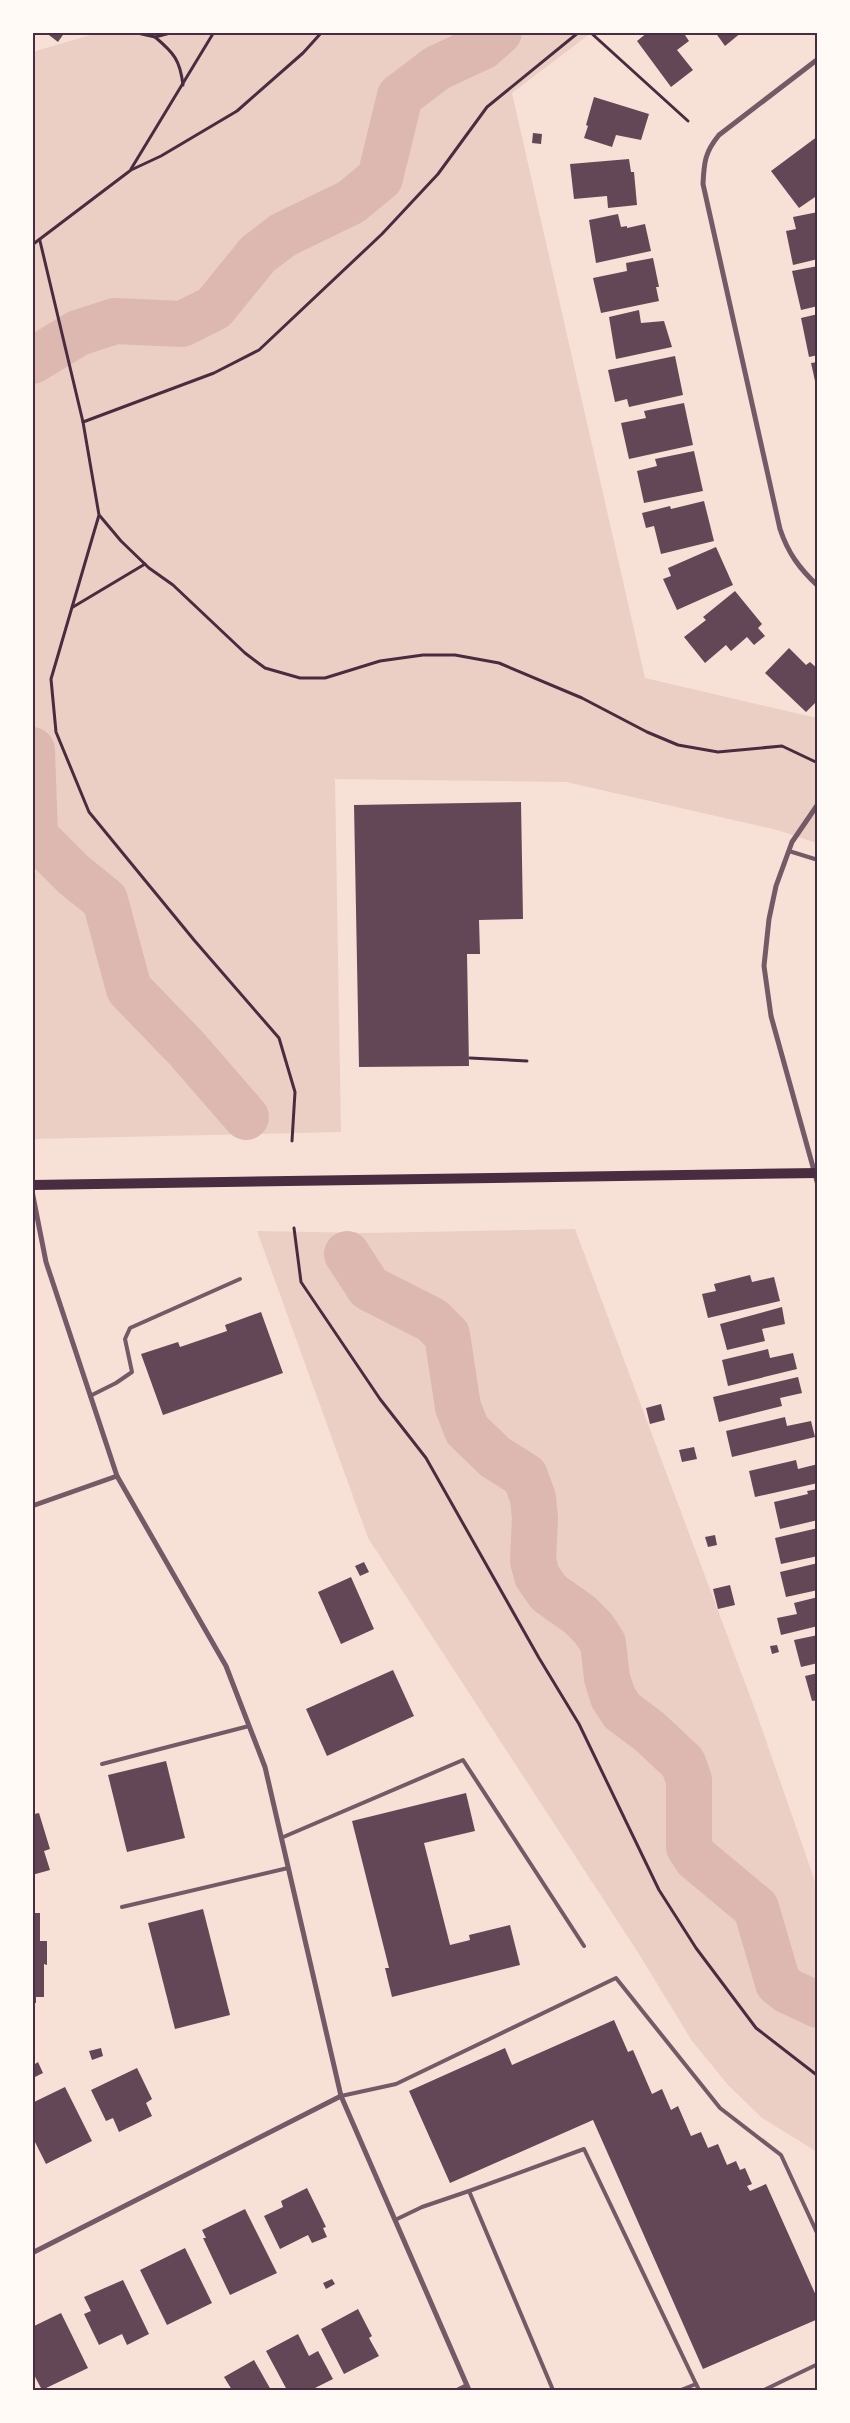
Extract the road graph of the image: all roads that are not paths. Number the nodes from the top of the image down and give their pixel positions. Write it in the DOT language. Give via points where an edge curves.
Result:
graph roads {
  1 [pos="818,59"];
  2 [pos="818,586"];
  3 [pos="818,804"];
  4 [pos="789,851"];
  5 [pos="818,860"];
  6 [pos="816,1173"];
  7 [pos="818,1185"];
  8 [pos="32,1186"];
  9 [pos="32,1191"];
  10 [pos="240,1278"];
  11 [pos="90,1396"];
  12 [pos="116,1476"];
  13 [pos="32,1506"];
  14 [pos="249,1726"];
  15 [pos="102,1764"];
  16 [pos="281,1838"];
  17 [pos="288,1868"];
  18 [pos="122,1907"];
  19 [pos="584,1946"];
  20 [pos="341,2096"];
  21 [pos="470,2191"];
  22 [pos="395,2220"];
  23 [pos="818,2235"];
  24 [pos="32,2253"];
  25 [pos="818,2364"];
  26 [pos="696,2384"];
  27 [pos="468,2388"];
  28 [pos="458,2390"];
  29 [pos="553,2390"];
  30 [pos="681,2390"];
  31 [pos="699,2390"];
  32 [pos="764,2390"];
  1 -- 2 [label="street" via="719,135 708,149 703,184 780,529 786,548 798,567"];
  3 -- 4 [label="street"];
  4 -- 5 [label="lane"];
  4 -- 6 [label="street" via="776,886 764,966 771,1016"];
  6 -- 7 [label="street"];
  6 -- 8 [label="main road"];
  9 -- 11 [label="street" via="46,1262"];
  10 -- 11 [label="lane" via="130,1328 125,1339 132,1372"];
  11 -- 12 [label="street"];
  12 -- 13 [label="street"];
  12 -- 14 [label="street" via="226,1666"];
  14 -- 15 [label="lane"];
  14 -- 16 [label="street" via="265,1767"];
  16 -- 17 [label="street"];
  16 -- 19 [label="lane" via="463,1760"];
  17 -- 18 [label="lane"];
  17 -- 20 [label="street"];
  20 -- 22 [label="street"];
  20 -- 23 [label="lane" via="396,2084 616,1978 720,2108 781,2156"];
  20 -- 24 [label="street"];
  21 -- 22 [label="lane"];
  21 -- 26 [label="lane" via="584,2149"];
  21 -- 29 [label="lane"];
  22 -- 27 [label="street"];
  25 -- 32 [label="lane"];
  26 -- 30 [label="lane"];
  26 -- 31 [label="lane"];
  27 -- 28 [label="street"];
}
